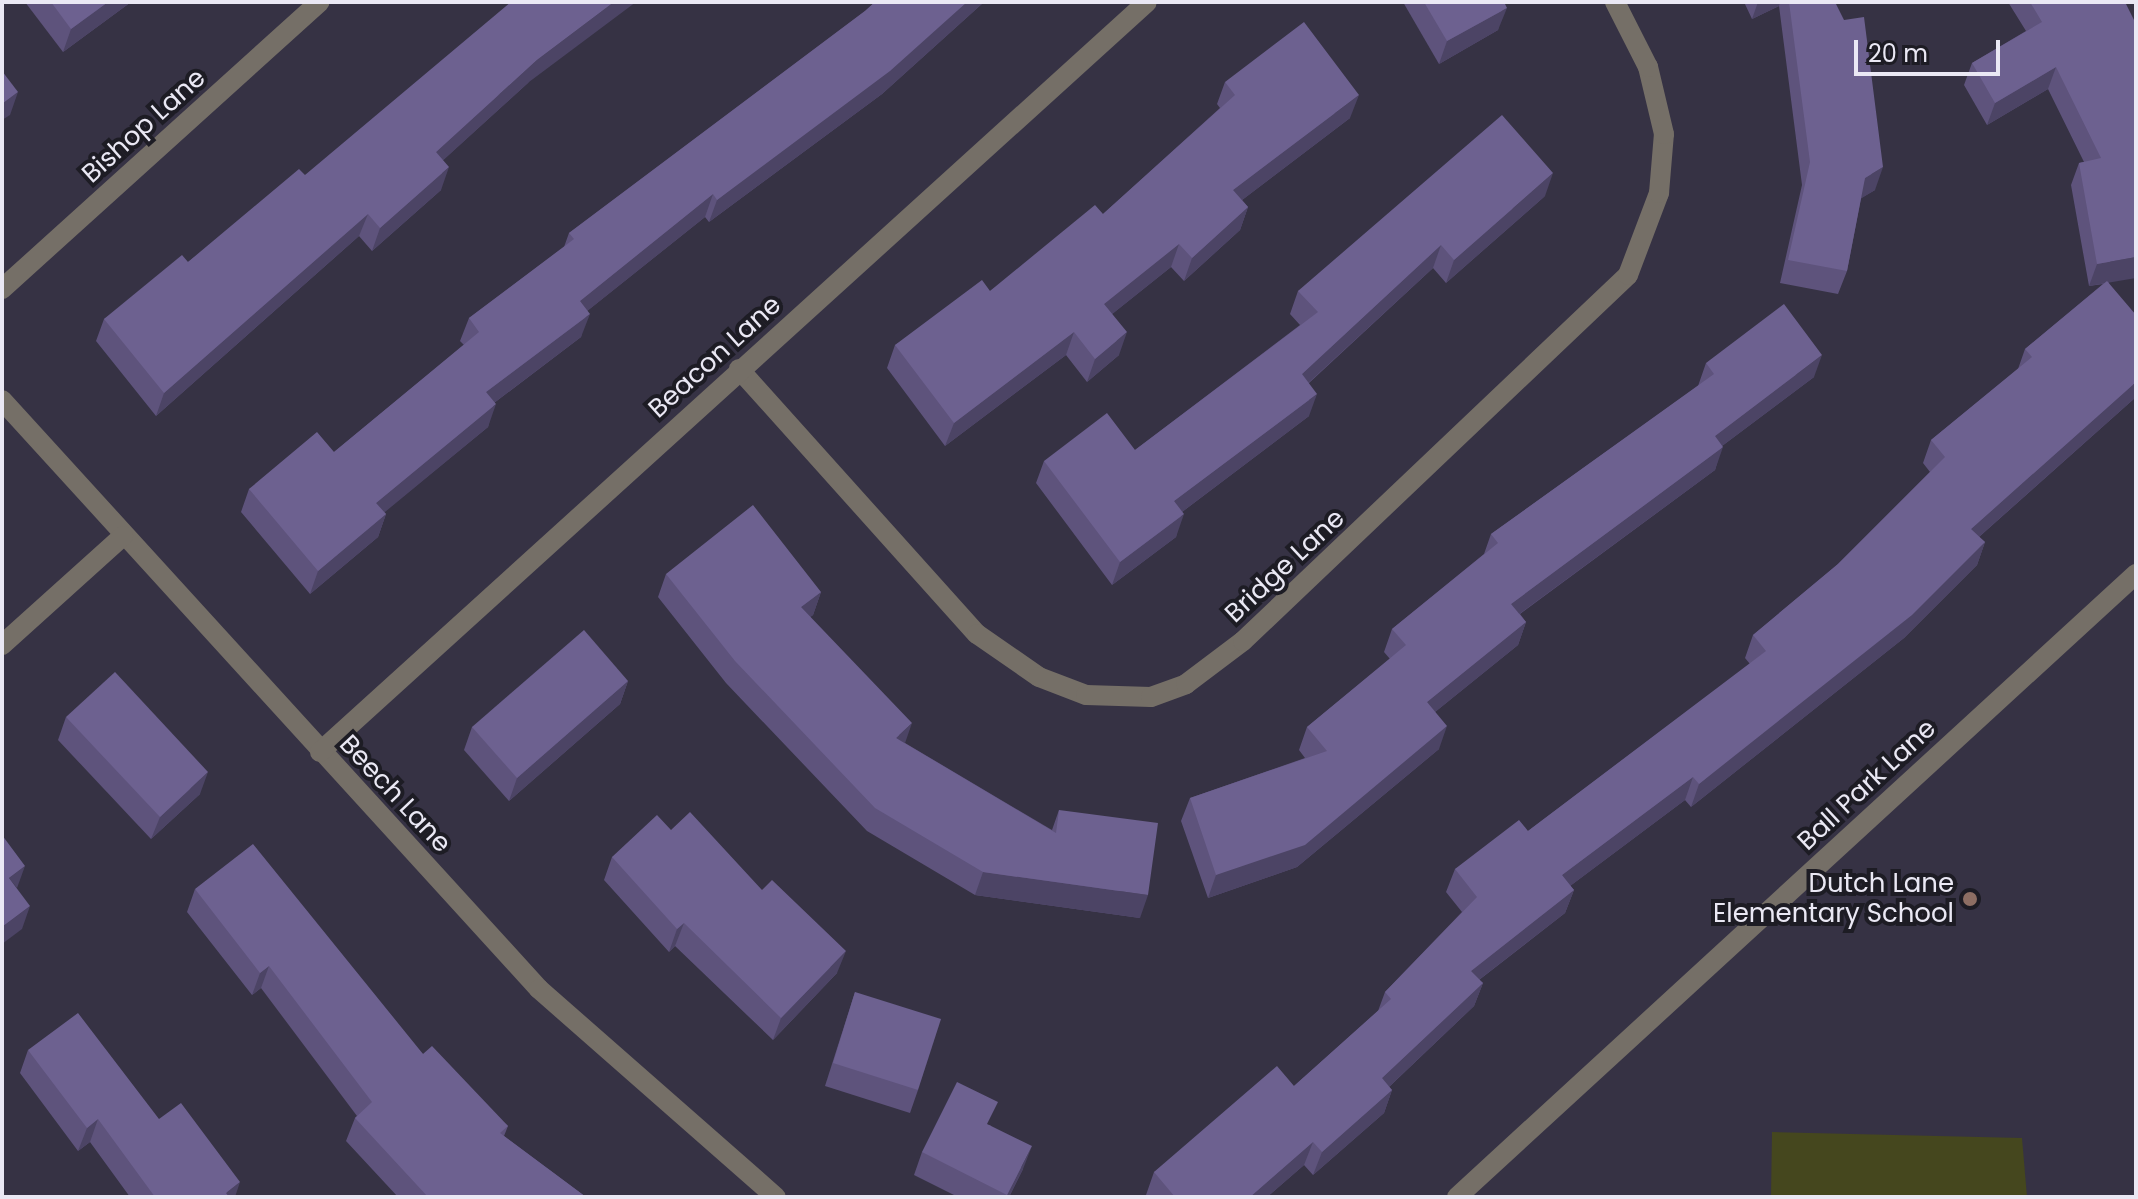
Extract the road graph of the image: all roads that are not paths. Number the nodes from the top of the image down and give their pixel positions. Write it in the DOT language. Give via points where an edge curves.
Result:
graph roads {
  1 [pos="320,2"];
  2 [pos="1147,2"];
  3 [pos="1615,2"];
  4 [pos="2,289"];
  5 [pos="739,369"];
  6 [pos="2,400"];
  7 [pos="123,536"];
  8 [pos="2136,574"];
  9 [pos="2,645"];
  10 [pos="320,752"];
  11 [pos="776,1197"];
  12 [pos="1457,1197"];
  1 -- 4 [label="street, Bishop Lane"];
  2 -- 5 [label="street, Beacon Lane"];
  3 -- 5 [label="street, Bridge Lane" via="1648,67 1664,134 1659,193 1628,275 1243,641 1186,684 1151,697 1086,695 1039,677 977,634"];
  5 -- 10 [label="street, Beacon Lane"];
  6 -- 7 [label="street, Beech Lane"];
  7 -- 9 [label="street"];
  7 -- 10 [label="street, Beech Lane"];
  8 -- 12 [label="street, Ball Park Lane"];
  10 -- 11 [label="street, Beech Lane" via="539,989"];
}
